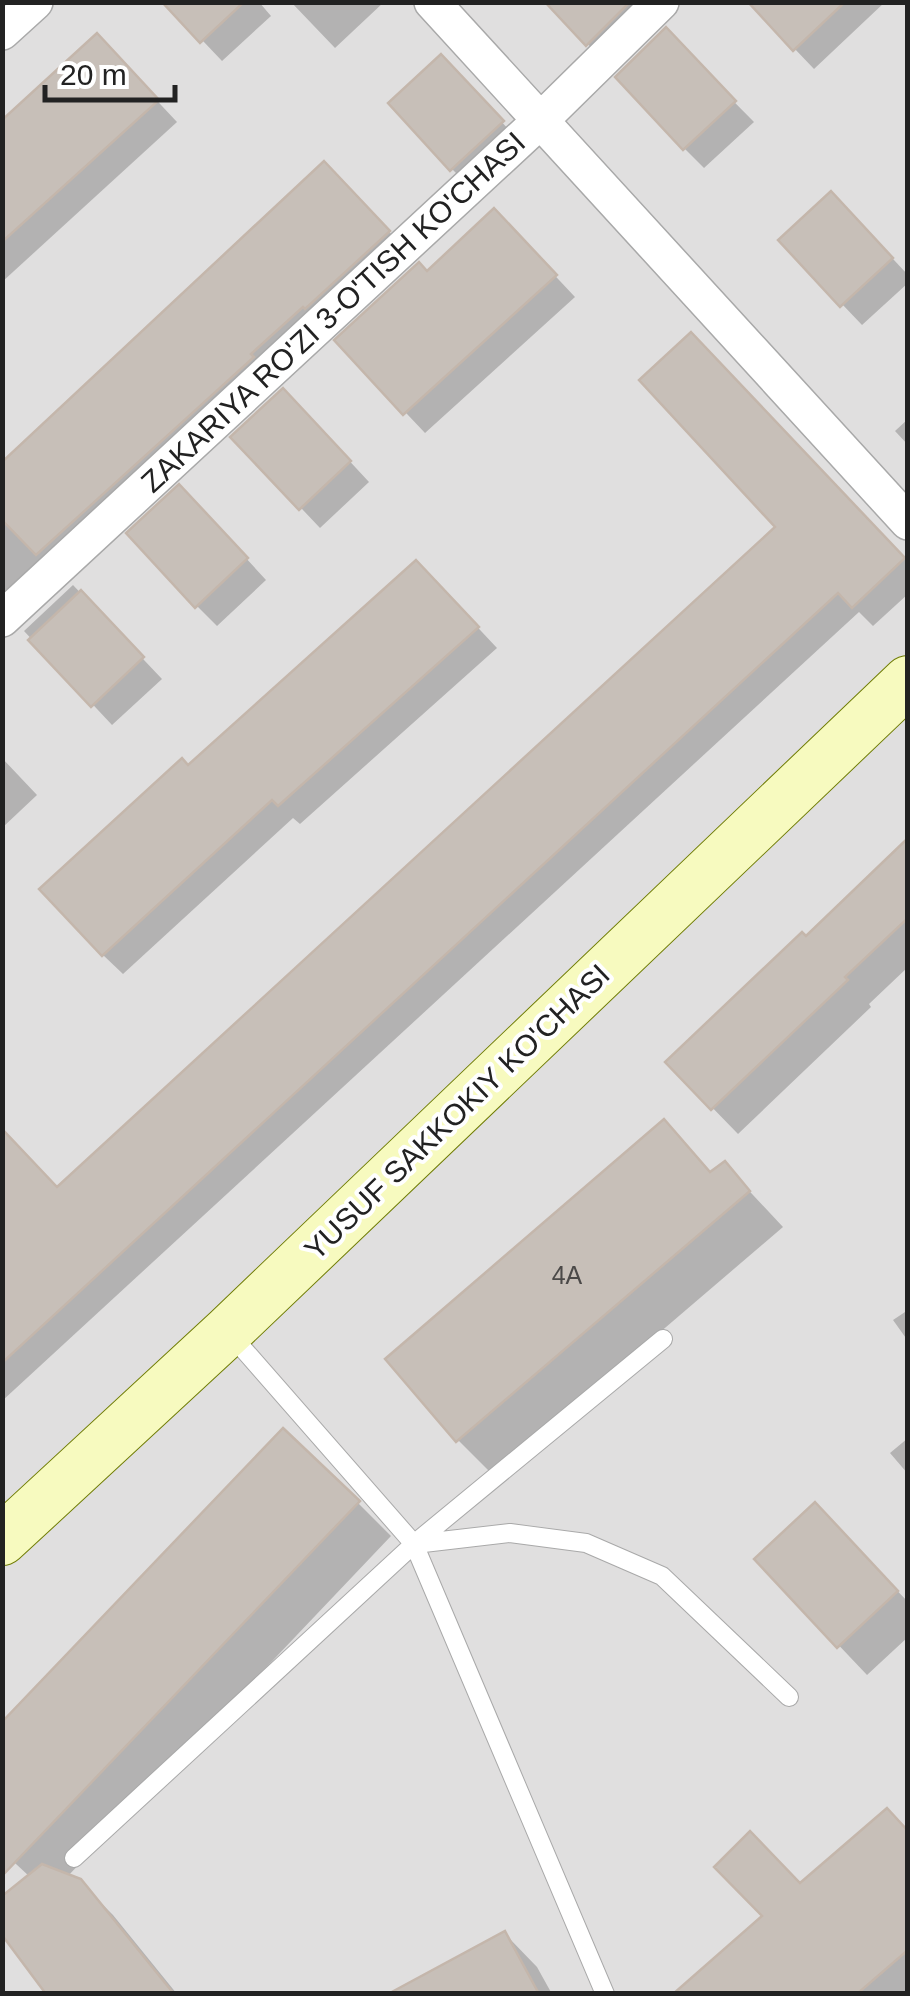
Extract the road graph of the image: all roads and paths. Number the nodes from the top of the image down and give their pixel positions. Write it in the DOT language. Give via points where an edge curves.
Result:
graph roads {
  1 [pos="35,2"];
  2 [pos="432,2"];
  3 [pos="661,2"];
  4 [pos="2,32"];
  5 [pos="541,120"];
  6 [pos="908,522"];
  7 [pos="2,619"];
  8 [pos="908,681"];
  9 [pos="228,1331"];
  10 [pos="663,1339"];
  11 [pos="2,1540"];
  12 [pos="414,1544"];
  13 [pos="789,1697"];
  14 [pos="74,1858"];
  15 [pos="606,1994"];
  1 -- 4 [label="street"];
  2 -- 5 [label="street"];
  3 -- 5 [label="street, ZAKARIYA RO'ZI 3-O'TISH KO'CHASI"];
  5 -- 6 [label="street"];
  5 -- 7 [label="street, ZAKARIYA RO'ZI 3-O'TISH KO'CHASI"];
  8 -- 9 [label="main road, YUSUF SAKKOKIY KO'CHASI"];
  9 -- 11 [label="main road, YUSUF SAKKOKIY KO'CHASI"];
  9 -- 12 [label="lane"];
  10 -- 12 [label="lane"];
  12 -- 13 [label="lane" via="510,1533 586,1543 662,1576"];
  12 -- 14 [label="lane"];
  12 -- 15 [label="lane"];
}
